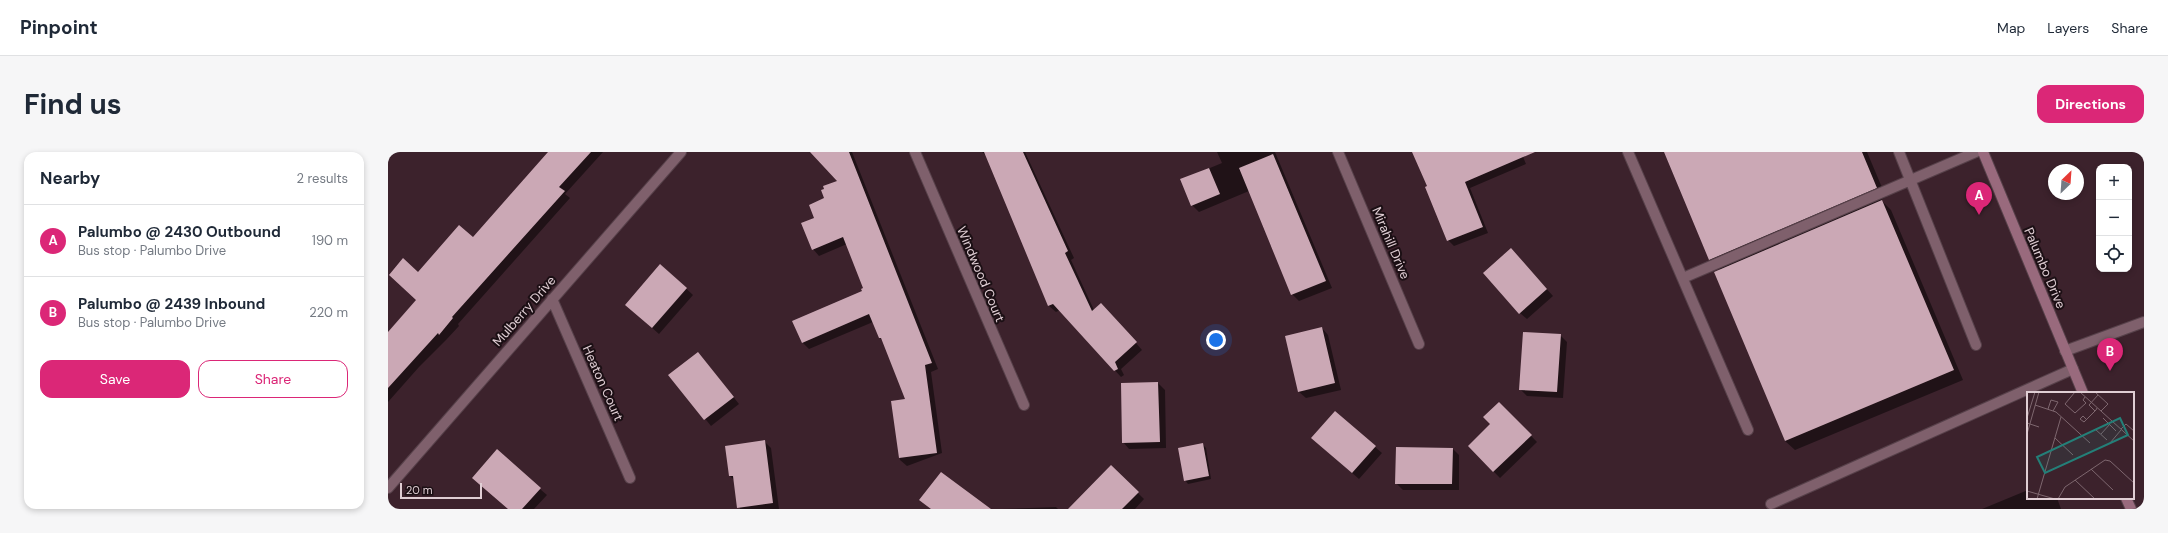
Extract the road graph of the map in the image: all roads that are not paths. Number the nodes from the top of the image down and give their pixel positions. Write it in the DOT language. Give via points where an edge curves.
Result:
graph roads {
  1 [pos="682,152"];
  2 [pos="915,152"];
  3 [pos="1338,152"];
  4 [pos="1628,152"];
  5 [pos="1899,152"];
  6 [pos="1976,152"];
  7 [pos="1983,152"];
  8 [pos="1910,180"];
  9 [pos="1683,278"];
  10 [pos="552,299"];
  11 [pos="2144,322"];
  12 [pos="1419,344"];
  13 [pos="1976,345"];
  14 [pos="2065,351"];
  15 [pos="2073,369"];
  16 [pos="2083,392"];
  17 [pos="1024,405"];
  18 [pos="1748,430"];
  19 [pos="630,478"];
  20 [pos="388,488"];
  21 [pos="2126,499"];
  22 [pos="1771,504"];
  23 [pos="2131,509"];
  1 -- 10 [label="street, Mulberry Drive"];
  2 -- 17 [label="street, Windwood Court"];
  3 -- 12 [label="street, Mirahill Drive"];
  4 -- 9 [label="street"];
  5 -- 8 [label="street"];
  6 -- 8 [label="street"];
  7 -- 14 [label="street, Palumbo Drive"];
  8 -- 9 [label="street"];
  8 -- 13 [label="street"];
  9 -- 18 [label="street"];
  10 -- 19 [label="street, Heaton Court"];
  10 -- 20 [label="street, Mulberry Drive"];
  11 -- 14 [label="street"];
  14 -- 15 [label="street, Palumbo Drive"];
  15 -- 16 [label="street, Palumbo Drive"];
  15 -- 22 [label="street"];
  21 -- 23 [label="street"];
}
